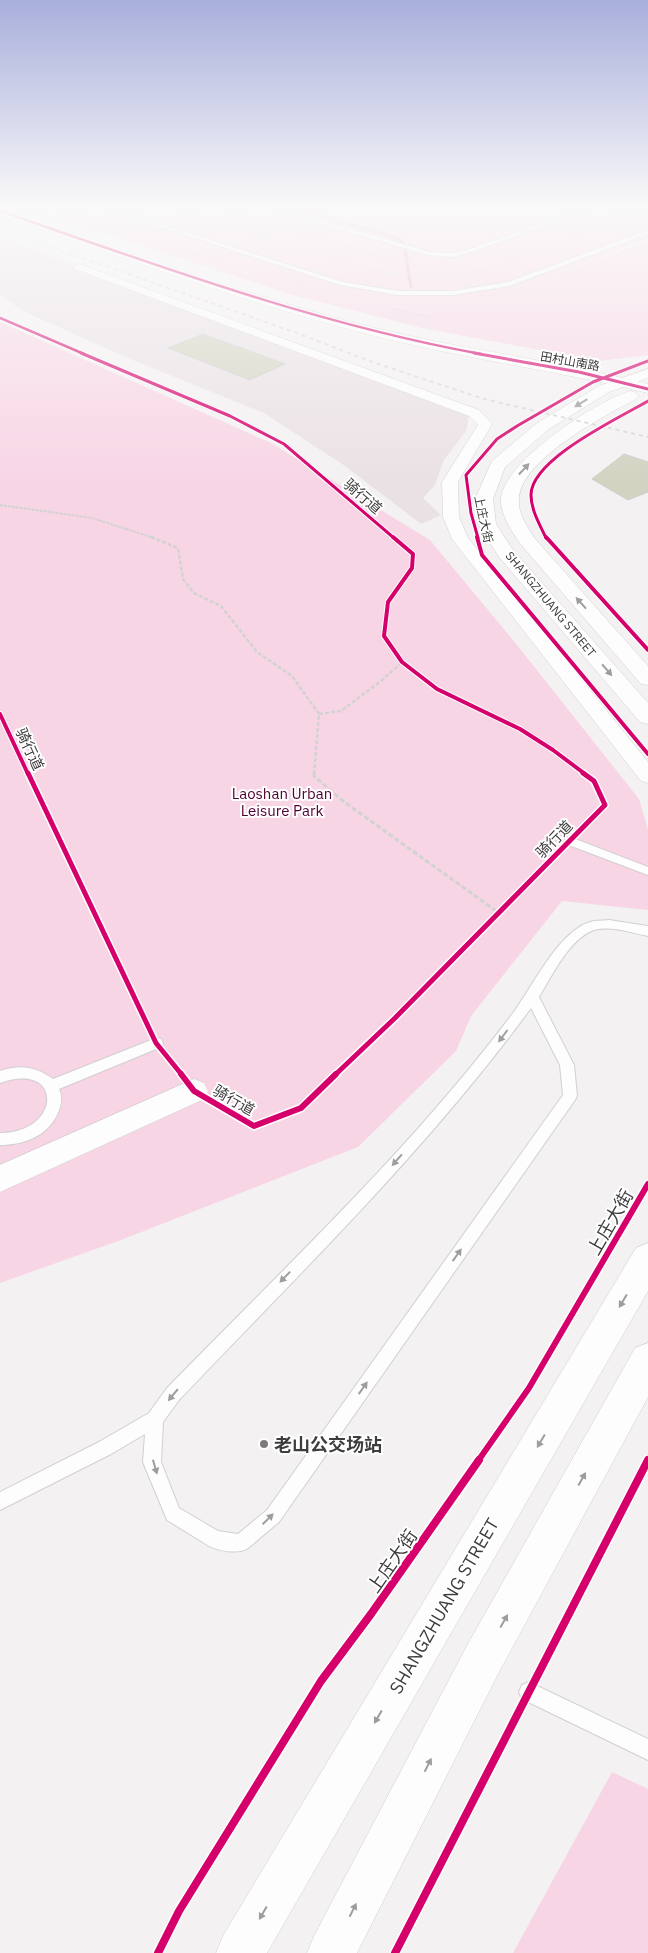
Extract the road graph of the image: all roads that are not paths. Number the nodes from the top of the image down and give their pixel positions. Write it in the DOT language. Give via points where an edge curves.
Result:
graph roads {
  1 [pos="168,300"];
  2 [pos="267,300"];
  3 [pos="284,300"];
  4 [pos="643,383"];
  5 [pos="648,679"];
  6 [pos="648,717"];
  7 [pos="648,776"];
  8 [pos="570,841"];
  9 [pos="648,871"];
  10 [pos="648,931"];
  11 [pos="532,997"];
  12 [pos="156,1043"];
  13 [pos="0,1077"];
  14 [pos="51,1086"];
  15 [pos="194,1092"];
  16 [pos="0,1139"];
  17 [pos="0,1179"];
  18 [pos="648,1260"];
  19 [pos="648,1361"];
  20 [pos="155,1419"];
  21 [pos="0,1501"];
  22 [pos="529,1692"];
  23 [pos="648,1750"];
  24 [pos="240,1953"];
  25 [pos="331,1953"];
  1 -- 7 [label="street" via="474,414 485,424 450,482 451,517 460,539"];
  2 -- 4 [label="main road, 田村山南路" via="372,331"];
  3 -- 4 [label="main road, 田村山南路" via="374,326"];
  5 -- 4 [label="main road, SHANGZHUANG STREET, one-way" via="529,543 515,521 510,498 519,473 540,452 623,400"];
  4 -- 6 [label="main road, SHANGZHUANG STREET, one-way" via="604,390 543,426 498,465 484,499 487,524 506,553"];
  8 -- 9 [label="lane"];
  10 -- 11 [label="lane" via="609,925 592,926 561,950"];
  11 -- 20 [label="lane, one-way" via="486,1058 388,1171 173,1394"];
  20 -- 11 [label="lane, one-way" via="152,1462 173,1514 215,1540 242,1543 272,1516 570,1096 567,1065"];
  12 -- 14 [label="lane"];
  13 -- 14 [label="lane" via="20,1072 33,1073"];
  14 -- 16 [label="lane" via="55,1096 54,1107 42,1127 18,1139"];
  15 -- 17 [label="street"];
  18 -- 24 [label="main road, SHANGZHUANG STREET, one-way"];
  25 -- 19 [label="main road, one-way" via="484,1657"];
  20 -- 21 [label="lane"];
  22 -- 23 [label="lane"];
}
